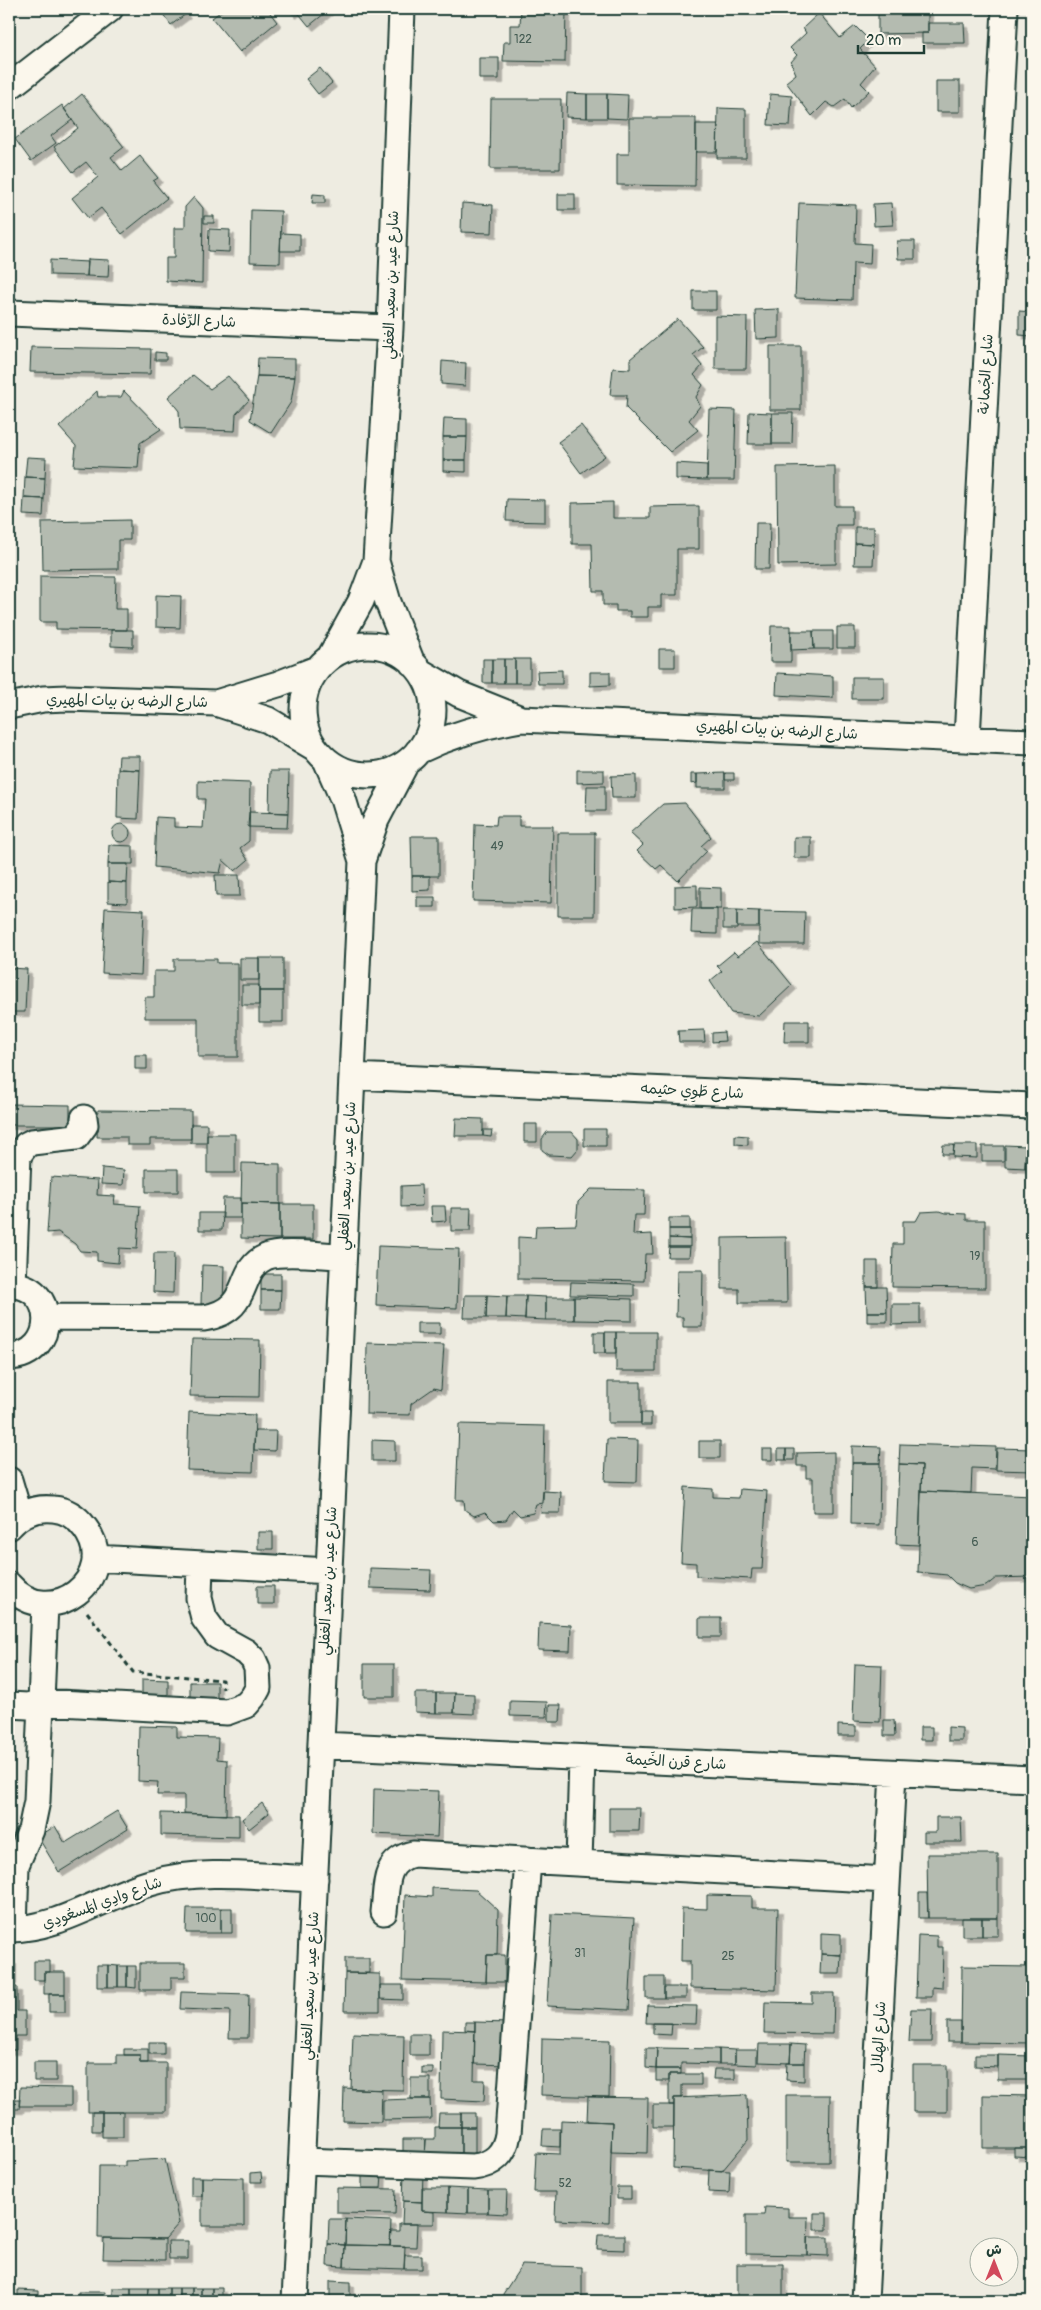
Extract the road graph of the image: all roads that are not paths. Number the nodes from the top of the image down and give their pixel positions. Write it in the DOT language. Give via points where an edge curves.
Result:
graph roads {
  1 [pos="110,9"];
  2 [pos="402,9"];
  3 [pos="1005,9"];
  4 [pos="9,87"];
  5 [pos="9,313"];
  6 [pos="390,328"];
  7 [pos="376,560"];
  8 [pos="324,663"];
  9 [pos="417,668"];
  10 [pos="216,703"];
  11 [pos="9,706"];
  12 [pos="521,719"];
  13 [pos="967,739"];
  14 [pos="1032,742"];
  15 [pos="320,754"];
  16 [pos="412,757"];
  17 [pos="362,861"];
  18 [pos="352,1076"];
  19 [pos="1032,1106"];
  20 [pos="84,1118"];
  21 [pos="343,1256"];
  22 [pos="11,1285"];
  23 [pos="46,1317"];
  24 [pos="9,1356"];
  25 [pos="9,1480"];
  26 [pos="14,1522"];
  27 [pos="95,1558"];
  28 [pos="200,1564"];
  29 [pos="329,1571"];
  30 [pos="9,1586"];
  31 [pos="45,1604"];
  32 [pos="41,1702"];
  33 [pos="9,1705"];
  34 [pos="321,1745"];
  35 [pos="582,1758"];
  36 [pos="893,1773"];
  37 [pos="1032,1780"];
  38 [pos="528,1860"];
  39 [pos="579,1863"];
  40 [pos="315,1879"];
  41 [pos="888,1880"];
  42 [pos="384,1912"];
  43 [pos="12,1928"];
  44 [pos="302,2161"];
  45 [pos="295,2301"];
  46 [pos="865,2301"];
  1 -- 4 [label="street"];
  2 -- 6 [label="street, شارع عيد بن سعيد الغفلي"];
  3 -- 13 [label="street, شارع الجُمانة"];
  5 -- 6 [label="street, شارع الرِّفادة"];
  6 -- 7 [label="street, شارع عيد بن سعيد الغفلي"];
  7 -- 8 [label="street, شارع عيد بن سعيد الغفلي" via="352,620"];
  7 -- 9 [label="street, شارع عيد بن سعيد الغفلي" via="388,602"];
  8 -- 9 [label="street" via="343,650 372,645 400,654"];
  8 -- 10 [label="street, شارع الرضه بن بيات المهيري" via="278,684"];
  8 -- 15 [label="street" via="308,683 302,716"];
  9 -- 12 [label="street, شارع الرضه بن بيات المهيري" via="466,697"];
  9 -- 16 [label="street" via="433,704 427,737"];
  10 -- 11 [label="street, شارع الرضه بن بيات المهيري" via="67,698"];
  10 -- 15 [label="street, شارع الرضه بن بيات المهيري" via="268,720"];
  12 -- 13 [label="street, شارع الرضه بن بيات المهيري"];
  12 -- 16 [label="street, شارع الرضه بن بيات المهيري" via="478,727 438,742"];
  13 -- 14 [label="street, شارع الرضه بن بيات المهيري"];
  15 -- 16 [label="street" via="341,769 357,774 390,771"];
  15 -- 17 [label="street, شارع عيد بن سعيد الغفلي" via="343,799"];
  16 -- 17 [label="street, شارع عيد بن سعيد الغفلي" via="376,820"];
  17 -- 18 [label="street, شارع عيد بن سعيد الغفلي"];
  18 -- 19 [label="street, شارع طَوِي حثيمه"];
  18 -- 21 [label="street, شارع عيد بن سعيد الغفلي"];
  20 -- 22 [label="street" via="84,1126 76,1137 32,1142 18,1156"];
  21 -- 23 [label="street" via="268,1256 255,1265 234,1305 215,1317"];
  21 -- 29 [label="street, شارع عيد بن سعيد الغفلي"];
  22 -- 23 [label="street" via="34,1293"];
  23 -- 24 [label="street" via="44,1335 37,1345 18,1356"];
  25 -- 26 [label="street"];
  26 -- 27 [label="street" via="31,1511 44,1508 70,1514 89,1533"];
  27 -- 28 [label="street"];
  27 -- 31 [label="street" via="89,1579 75,1595"];
  28 -- 29 [label="street"];
  28 -- 32 [label="street" via="199,1598 204,1618 217,1636 246,1652 257,1668 258,1688 246,1705 227,1712"];
  29 -- 34 [label="street, شارع عيد بن سعيد الغفلي"];
  30 -- 31 [label="street" via="20,1596"];
  31 -- 32 [label="street"];
  32 -- 33 [label="street" via="28,1706"];
  32 -- 43 [label="street" via="35,1818 16,1865"];
  34 -- 35 [label="street, شارع قرن الخَيمة"];
  34 -- 40 [label="street, شارع عيد بن سعيد الغفلي"];
  35 -- 36 [label="street, شارع قرن الخَيمة"];
  35 -- 39 [label="street"];
  36 -- 37 [label="street, شارع قرن الخَيمة"];
  36 -- 41 [label="street, شارع الهِلال"];
  38 -- 39 [label="street"];
  38 -- 42 [label="street" via="406,1855 389,1872"];
  38 -- 44 [label="street" via="508,2134 503,2151 490,2163 473,2167"];
  39 -- 41 [label="street"];
  40 -- 43 [label="street, شارع وادِي المَسعُودِي" via="208,1876 169,1879 136,1888 55,1922"];
  40 -- 44 [label="street, شارع عيد بن سعيد الغفلي"];
  41 -- 46 [label="street, شارع الهِلال"];
  44 -- 45 [label="street, شارع عيد بن سعيد الغفلي"];
}
